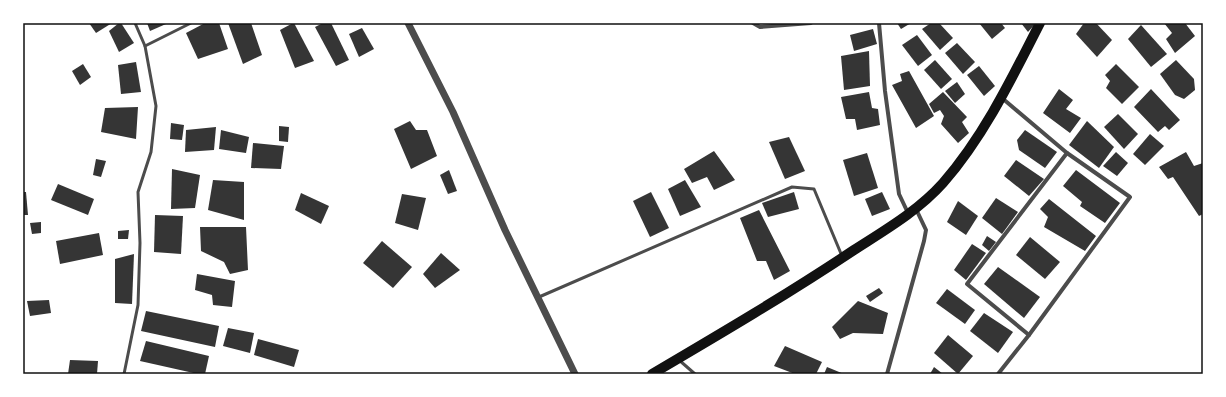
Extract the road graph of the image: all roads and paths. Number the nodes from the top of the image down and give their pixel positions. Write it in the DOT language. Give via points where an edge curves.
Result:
graph roads {
  1 [pos="135,23"];
  2 [pos="190,23"];
  3 [pos="408,23"];
  4 [pos="753,23"];
  5 [pos="811,23"];
  6 [pos="879,23"];
  7 [pos="1040,23"];
  8 [pos="145,46"];
  9 [pos="1002,98"];
  10 [pos="1067,153"];
  11 [pos="912,211"];
  12 [pos="843,258"];
  13 [pos="538,297"];
  14 [pos="1029,335"];
  15 [pos="677,359"];
  16 [pos="124,374"];
  17 [pos="575,374"];
  18 [pos="652,374"];
  19 [pos="695,374"];
  20 [pos="887,374"];
  21 [pos="998,374"];
  1 -- 8 [label="lane"];
  2 -- 8 [label="lane"];
  3 -- 13 [label="street" via="453,112 505,230"];
  4 -- 5 [label="street" via="760,27"];
  6 -- 11 [label="street" via="899,194"];
  7 -- 9 [label="main road"];
  8 -- 16 [label="lane" via="156,106 151,152 138,192 138,305"];
  9 -- 10 [label="street"];
  9 -- 11 [label="main road" via="962,161 942,184"];
  10 -- 14 [label="street" via="967,284"];
  10 -- 14 [label="street" via="1130,197"];
  11 -- 12 [label="main road"];
  11 -- 20 [label="street" via="926,230"];
  12 -- 13 [label="lane" via="814,189 792,187"];
  12 -- 15 [label="main road"];
  13 -- 17 [label="street"];
  14 -- 21 [label="street"];
  15 -- 18 [label="main road"];
  15 -- 19 [label="lane"];
}
